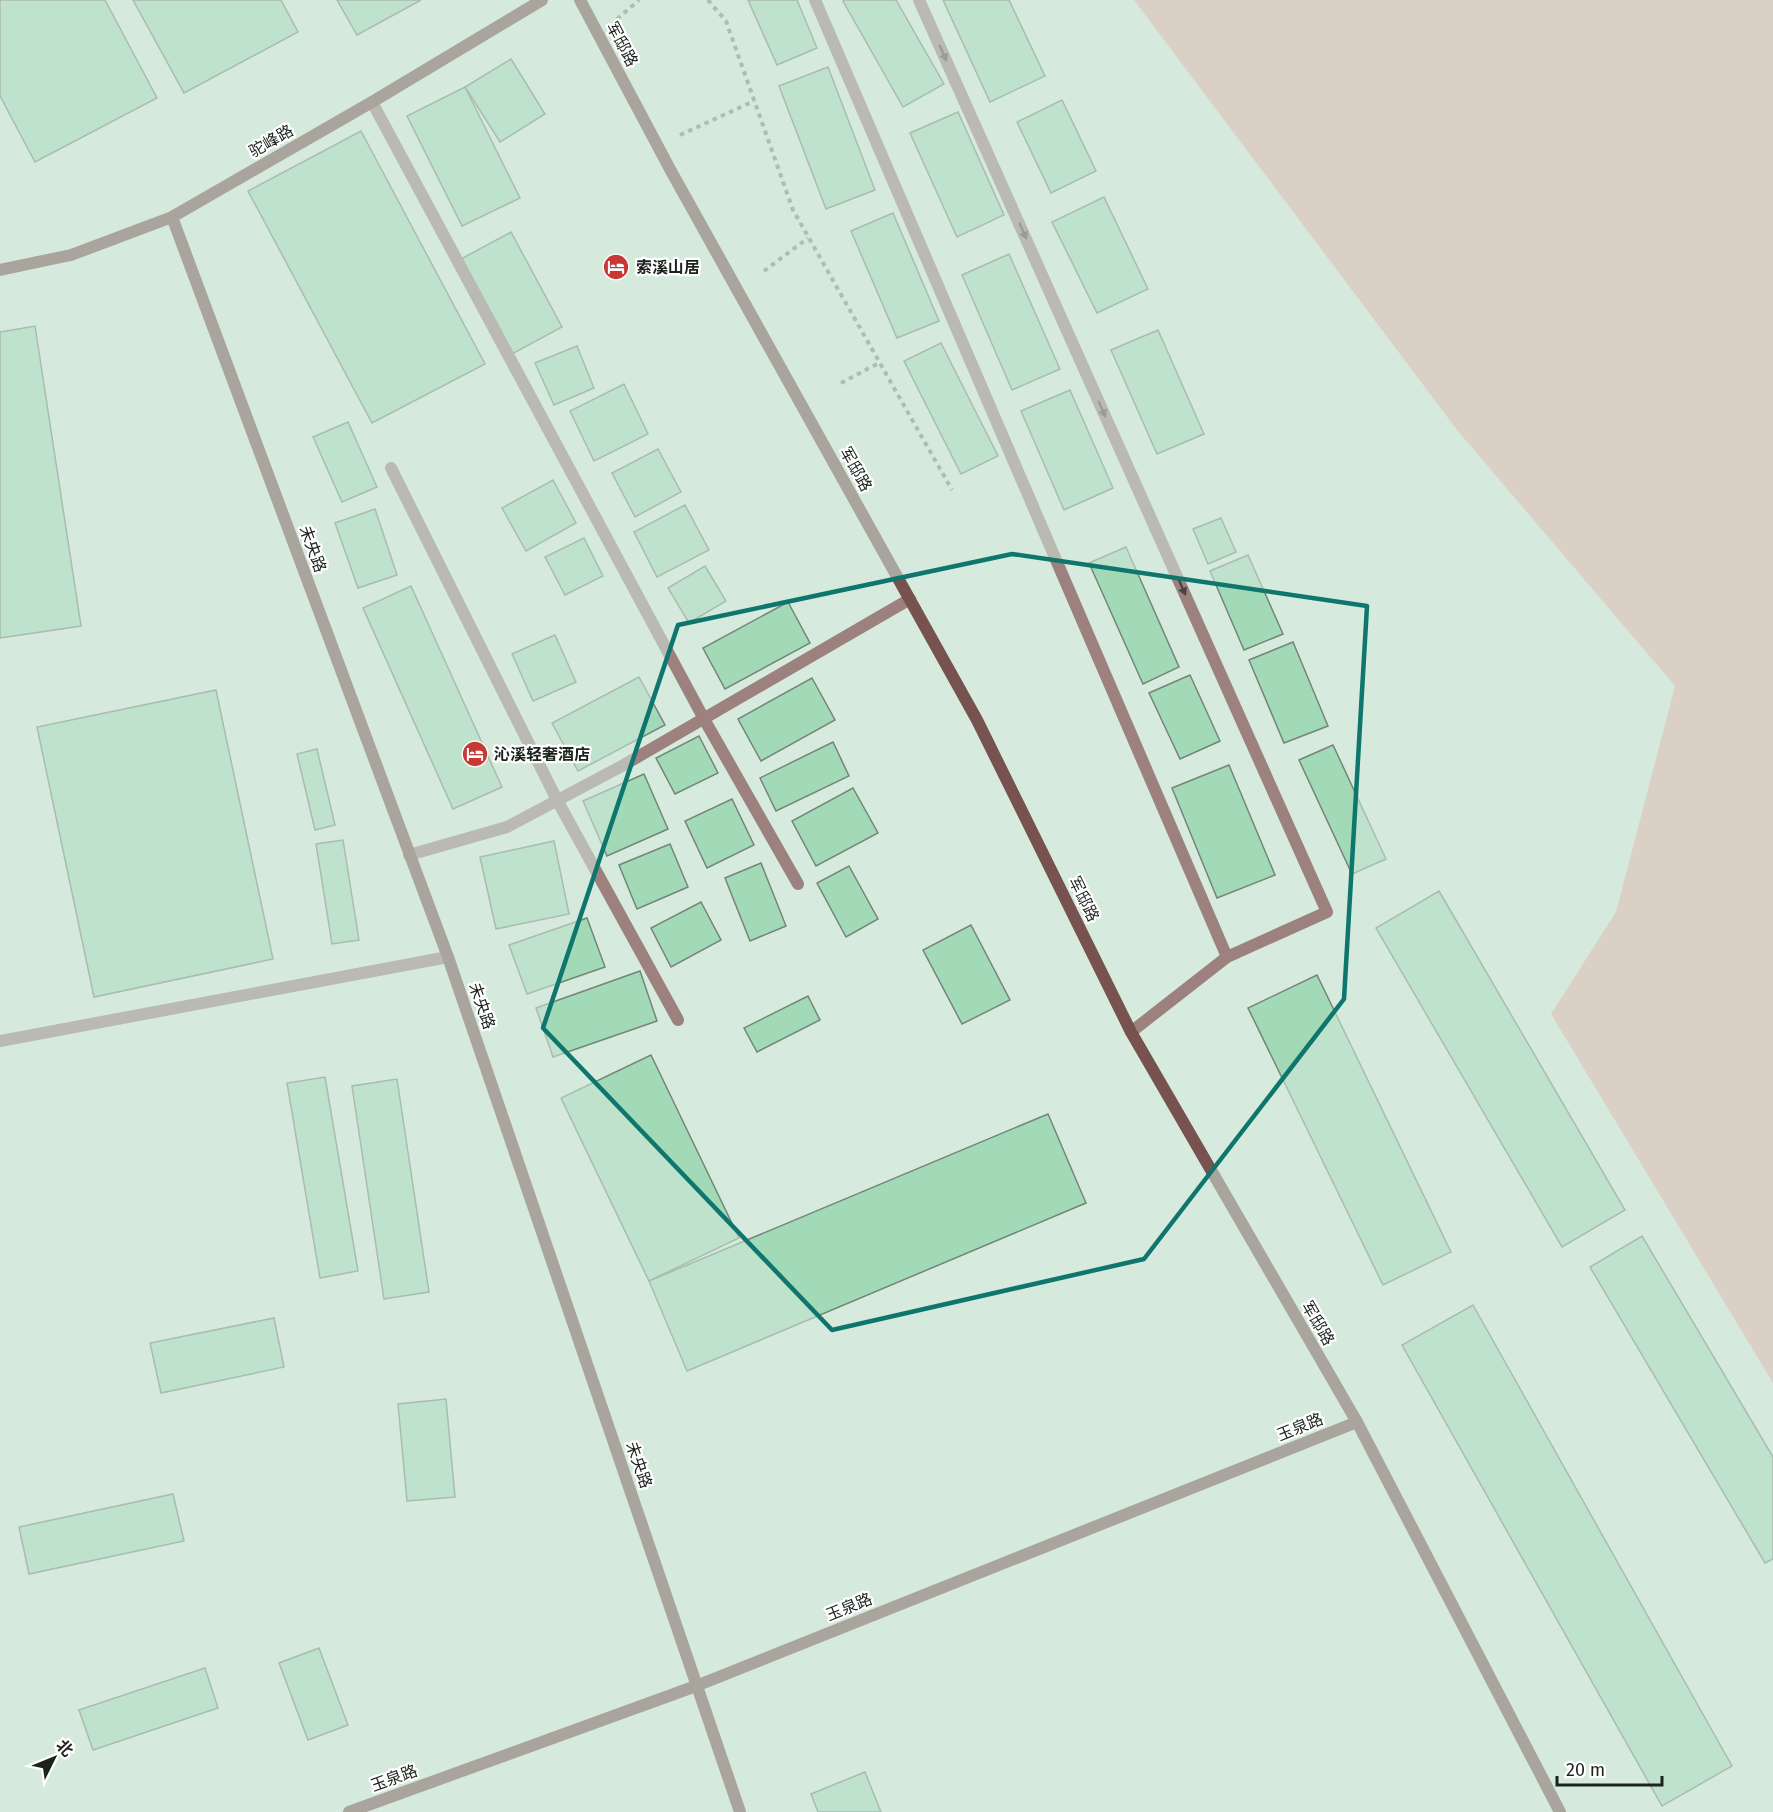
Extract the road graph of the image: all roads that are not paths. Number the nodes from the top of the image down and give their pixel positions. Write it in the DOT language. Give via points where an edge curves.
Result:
graph roads {
  1 [pos="542,0"];
  2 [pos="580,0"];
  3 [pos="815,0"];
  4 [pos="919,0"];
  5 [pos="372,102"];
  6 [pos="172,217"];
  7 [pos="0,270"];
  8 [pos="391,468"];
  9 [pos="910,599"];
  10 [pos="704,719"];
  11 [pos="557,800"];
  12 [pos="409,855"];
  13 [pos="798,884"];
  14 [pos="448,957"];
  15 [pos="1227,957"];
  16 [pos="678,1020"];
  17 [pos="1131,1032"];
  18 [pos="0,1041"];
  19 [pos="1357,1422"];
  20 [pos="696,1686"];
  21 [pos="349,1812"];
  22 [pos="740,1812"];
  23 [pos="1560,1812"];
  1 -- 5 [label="street, 驼峰路"];
  2 -- 9 [label="street, 军邸路"];
  3 -- 15 [label="street"];
  4 -- 15 [label="street, one-way" via="1327,912"];
  5 -- 6 [label="street, 驼峰路"];
  5 -- 10 [label="street"];
  6 -- 7 [label="street, 驼峰路" via="71,255"];
  6 -- 12 [label="street, 未央路"];
  8 -- 11 [label="street"];
  9 -- 10 [label="street"];
  9 -- 17 [label="street, 军邸路" via="977,720"];
  10 -- 11 [label="street"];
  10 -- 13 [label="street"];
  11 -- 12 [label="street" via="507,827"];
  11 -- 16 [label="street"];
  12 -- 14 [label="street, 未央路"];
  14 -- 18 [label="street"];
  14 -- 20 [label="street, 未央路"];
  15 -- 17 [label="street"];
  17 -- 19 [label="street, 军邸路"];
  19 -- 20 [label="street, 玉泉路"];
  19 -- 23 [label="street, 军邸路"];
  20 -- 21 [label="street, 玉泉路"];
  20 -- 22 [label="street, 未央路"];
}
